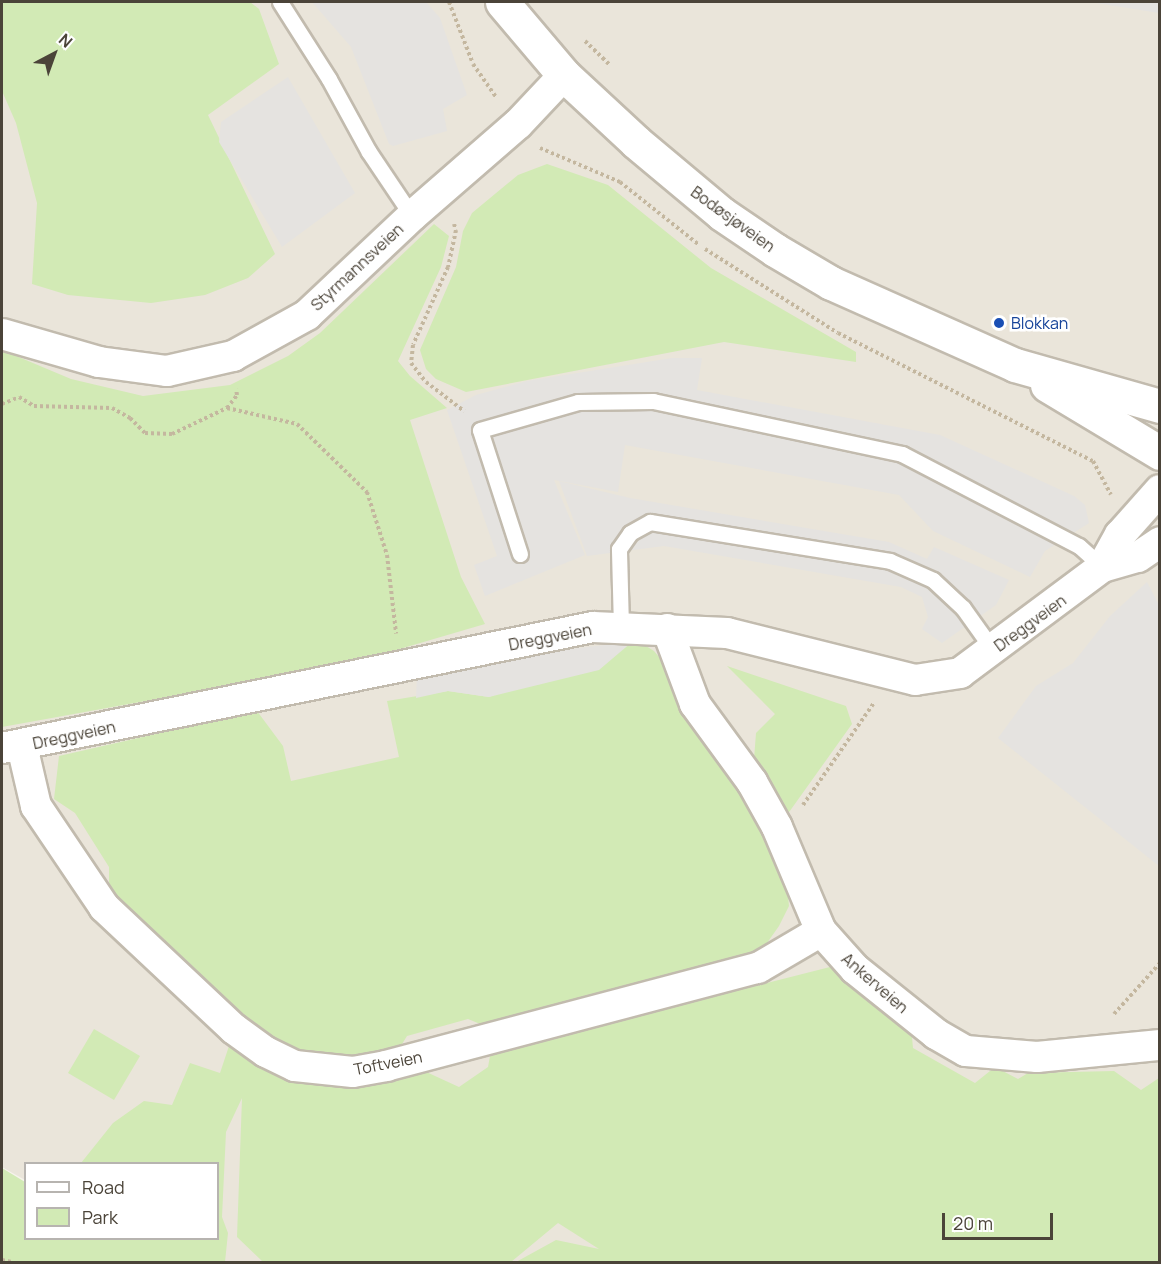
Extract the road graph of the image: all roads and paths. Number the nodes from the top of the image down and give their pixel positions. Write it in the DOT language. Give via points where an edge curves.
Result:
graph roads {
  1 [pos="280,2"];
  2 [pos="449,2"];
  3 [pos="502,2"];
  4 [pos="578,32"];
  5 [pos="616,71"];
  6 [pos="564,75"];
  7 [pos="498,101"];
  8 [pos="412,216"];
  9 [pos="451,217"];
  10 [pos="2,334"];
  11 [pos="233,356"];
  12 [pos="1015,364"];
  13 [pos="2,404"];
  14 [pos="1160,406"];
  15 [pos="227,408"];
  16 [pos="480,430"];
  17 [pos="1160,453"];
  18 [pos="1160,490"];
  19 [pos="1160,542"];
  20 [pos="520,554"];
  21 [pos="1102,567"];
  22 [pos="621,627"];
  23 [pos="667,629"];
  24 [pos="993,650"];
  25 [pos="400,667"];
  26 [pos="887,675"];
  27 [pos="12,747"];
  28 [pos="780,836"];
  29 [pos="821,932"];
  30 [pos="1160,963"];
  31 [pos="1160,1045"];
  32 [pos="1077,1054"];
  33 [pos="2,1260"];
  34 [pos="12,1263"];
  1 -- 8 [label="lane"];
  2 -- 7 [label="path" via="474,64"];
  3 -- 6 [label="street, Bodøsjøveien"];
  4 -- 5 [label="path"];
  6 -- 8 [label="street, Styrmannsveien" via="518,124"];
  6 -- 12 [label="street, Bodøsjøveien" via="722,214 775,250 831,284"];
  8 -- 11 [label="street, Styrmannsveien" via="307,315"];
  9 -- 16 [label="path" via="456,231 448,267 413,345 411,363 426,382 457,402"];
  10 -- 11 [label="street, Styrmannsveien" via="99,362 167,371"];
  11 -- 15 [label="path" via="237,395"];
  12 -- 14 [label="street, Bodøsjøveien"];
  12 -- 17 [label="street, Bodøsjøveien"];
  13 -- 15 [label="path" via="20,398 34,406 112,408 145,433 172,434"];
  15 -- 25 [label="path" via="297,424 367,492 387,555"];
  16 -- 20 [label="lane"];
  16 -- 21 [label="lane" via="578,402 653,401 902,454 1079,546"];
  18 -- 21 [label="street, Dreggveien" via="1120,535"];
  19 -- 21 [label="street, Dreggveien" via="1138,557"];
  21 -- 24 [label="street, Dreggveien"];
  22 -- 23 [label="street, Dreggveien"];
  22 -- 24 [label="lane" via="619,549 630,533 650,522 890,561 933,580 963,608"];
  22 -- 25 [label="street, Dreggveien" via="593,627"];
  23 -- 26 [label="street, Dreggveien" via="727,633"];
  23 -- 28 [label="street, Ankerveien" via="695,704 752,782"];
  24 -- 26 [label="street, Dreggveien" via="960,673 915,681"];
  25 -- 27 [label="street, Dreggveien"];
  26 -- 28 [label="path" via="873,705"];
  27 -- 29 [label="street, Toftveien" via="36,806 104,907 234,1029 266,1052 295,1065 354,1072 386,1066 758,968"];
  28 -- 29 [label="street, Ankerveien"];
  29 -- 32 [label="street, Ankerveien" via="855,969 936,1034 966,1051 1003,1056"];
  30 -- 32 [label="path"];
  31 -- 32 [label="street, Ankerveien"];
  33 -- 34 [label="path"];
}
